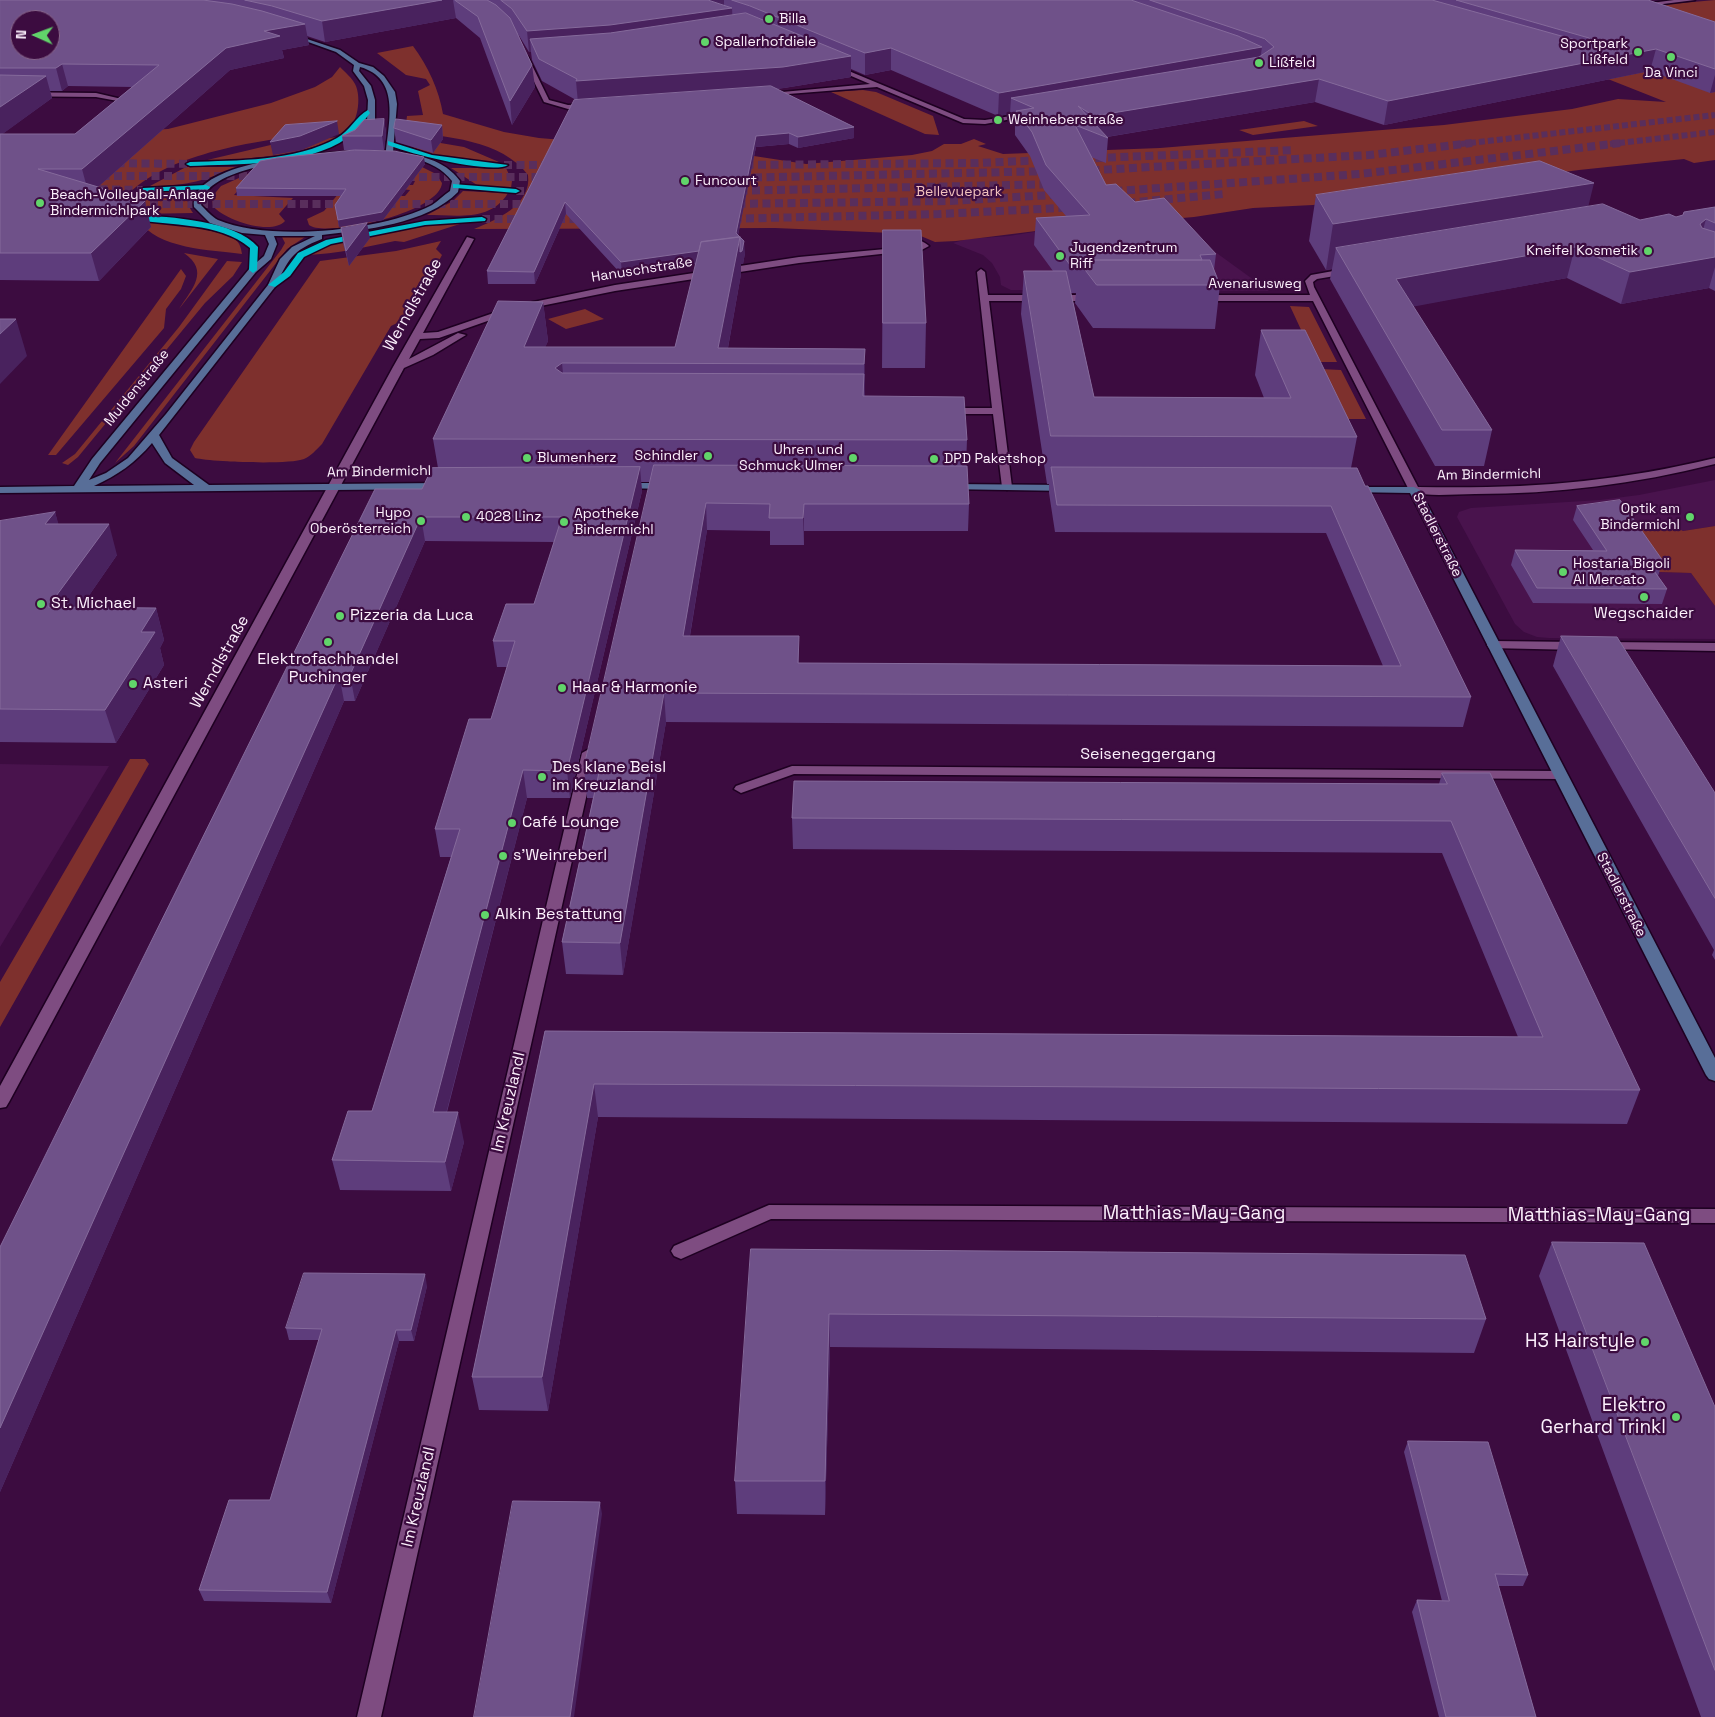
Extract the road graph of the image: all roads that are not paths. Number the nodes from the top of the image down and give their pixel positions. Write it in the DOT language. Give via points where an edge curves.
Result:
graph roads {
  1 [pos="1692,0"];
  2 [pos="1635,5"];
  3 [pos="281,31"];
  4 [pos="534,56"];
  5 [pos="826,63"];
  6 [pos="357,64"];
  7 [pos="879,86"];
  8 [pos="0,94"];
  9 [pos="750,95"];
  10 [pos="123,100"];
  11 [pos="597,105"];
  12 [pos="368,112"];
  13 [pos="1042,113"];
  14 [pos="391,143"];
  15 [pos="323,154"];
  16 [pos="389,154"];
  17 [pos="271,162"];
  18 [pos="440,166"];
  19 [pos="456,186"];
  20 [pos="206,187"];
  21 [pos="144,190"];
  22 [pos="516,191"];
  23 [pos="204,216"];
  24 [pos="411,217"];
  25 [pos="332,232"];
  26 [pos="268,233"];
  27 [pos="470,239"];
  28 [pos="899,249"];
  29 [pos="1363,268"];
  30 [pos="253,270"];
  31 [pos="981,272"];
  32 [pos="272,285"];
  33 [pos="984,298"];
  34 [pos="1103,298"];
  35 [pos="1190,298"];
  36 [pos="1316,298"];
  37 [pos="483,321"];
  38 [pos="416,336"];
  39 [pos="398,367"];
  40 [pos="939,410"];
  41 [pos="998,411"];
  42 [pos="154,435"];
  43 [pos="1715,461"];
  44 [pos="452,486"];
  45 [pos="611,486"];
  46 [pos="677,486"];
  47 [pos="938,487"];
  48 [pos="334,488"];
  49 [pos="1006,488"];
  50 [pos="1075,488"];
  51 [pos="78,489"];
  52 [pos="209,489"];
  53 [pos="0,490"];
  54 [pos="1335,490"];
  55 [pos="1414,490"];
  56 [pos="1493,645"];
  57 [pos="1715,647"];
  58 [pos="592,740"];
  59 [pos="1559,775"];
  60 [pos="741,789"];
  61 [pos="1713,1067"];
  62 [pos="0,1102"];
  63 [pos="1715,1216"];
  64 [pos="681,1251"];
  65 [pos="369,1717"];
  1 -- 2 [label="street"];
  3 -- 6 [label="main road" via="329,47"];
  4 -- 11 [label="street" via="523,53 546,101 568,106"];
  5 -- 7 [label="street"];
  6 -- 12 [label="main road" via="356,71 370,92"];
  6 -- 14 [label="main road" via="376,72 392,92"];
  7 -- 9 [label="street"];
  7 -- 13 [label="street" via="952,118 984,122"];
  8 -- 10 [label="street" via="96,95"];
  12 -- 15 [label="main road" via="371,121 362,132 346,144"];
  12 -- 17 [label="highway" via="345,136 327,146 267,158 190,164"];
  14 -- 16 [label="main road"];
  14 -- 18 [label="highway" via="449,160 504,165"];
  15 -- 16 [label="main road"];
  15 -- 17 [label="main road"];
  16 -- 18 [label="main road"];
  17 -- 20 [label="main road" via="232,173"];
  18 -- 19 [label="main road" via="453,176"];
  19 -- 22 [label="highway"];
  19 -- 24 [label="main road" via="443,202"];
  20 -- 21 [label="highway"];
  20 -- 23 [label="main road" via="197,199"];
  23 -- 26 [label="main road" via="236,228"];
  23 -- 30 [label="highway" via="136,217 188,223 246,239 254,247"];
  24 -- 25 [label="main road"];
  24 -- 32 [label="highway" via="482,218 425,223 329,242 302,256 288,274"];
  25 -- 26 [label="main road"];
  25 -- 32 [label="main road" via="293,250 274,274"];
  26 -- 30 [label="main road, Muldenstraße" via="273,249"];
  27 -- 38 [label="street, Werndlstraße"];
  28 -- 37 [label="street, Hanuschstraße" via="746,267 615,288 541,302"];
  29 -- 36 [label="street, Stadlerstraße" via="1314,277 1309,281"];
  30 -- 51 [label="main road, Muldenstraße" via="96,461"];
  31 -- 33 [label="street"];
  32 -- 42 [label="main road"];
  33 -- 34 [label="street"];
  33 -- 41 [label="street"];
  35 -- 36 [label="street, Avenariusweg"];
  36 -- 55 [label="street, Stadlerstraße"];
  37 -- 38 [label="street, Hanuschstraße" via="439,336"];
  37 -- 39 [label="street, Hanuschstraße" via="430,353"];
  38 -- 39 [label="street, Werndlstraße"];
  39 -- 48 [label="street, Werndlstraße"];
  40 -- 41 [label="street"];
  41 -- 49 [label="street"];
  42 -- 51 [label="main road" via="120,470"];
  42 -- 52 [label="main road" via="164,457 181,473"];
  43 -- 55 [label="street, Am Bindermichl" via="1640,479 1560,489"];
  44 -- 48 [label="main road, Am Bindermichl"];
  45 -- 46 [label="main road" via="648,494"];
  47 -- 49 [label="main road"];
  48 -- 52 [label="main road, Am Bindermichl"];
  48 -- 62 [label="street, Werndlstraße"];
  49 -- 50 [label="main road"];
  51 -- 52 [label="main road, Am Bindermichl"];
  51 -- 53 [label="main road, Am Bindermichl"];
  54 -- 55 [label="main road, Am Bindermichl"];
  55 -- 56 [label="main road, Stadlerstraße"];
  56 -- 57 [label="street"];
  56 -- 59 [label="main road, Stadlerstraße"];
  58 -- 65 [label="street, Im Kreuzlandl"];
  59 -- 60 [label="street, Seiseneggergang" via="792,770"];
  59 -- 61 [label="main road, Stadlerstraße"];
  63 -- 64 [label="street, Matthias-May-Gang" via="769,1212"];
}
